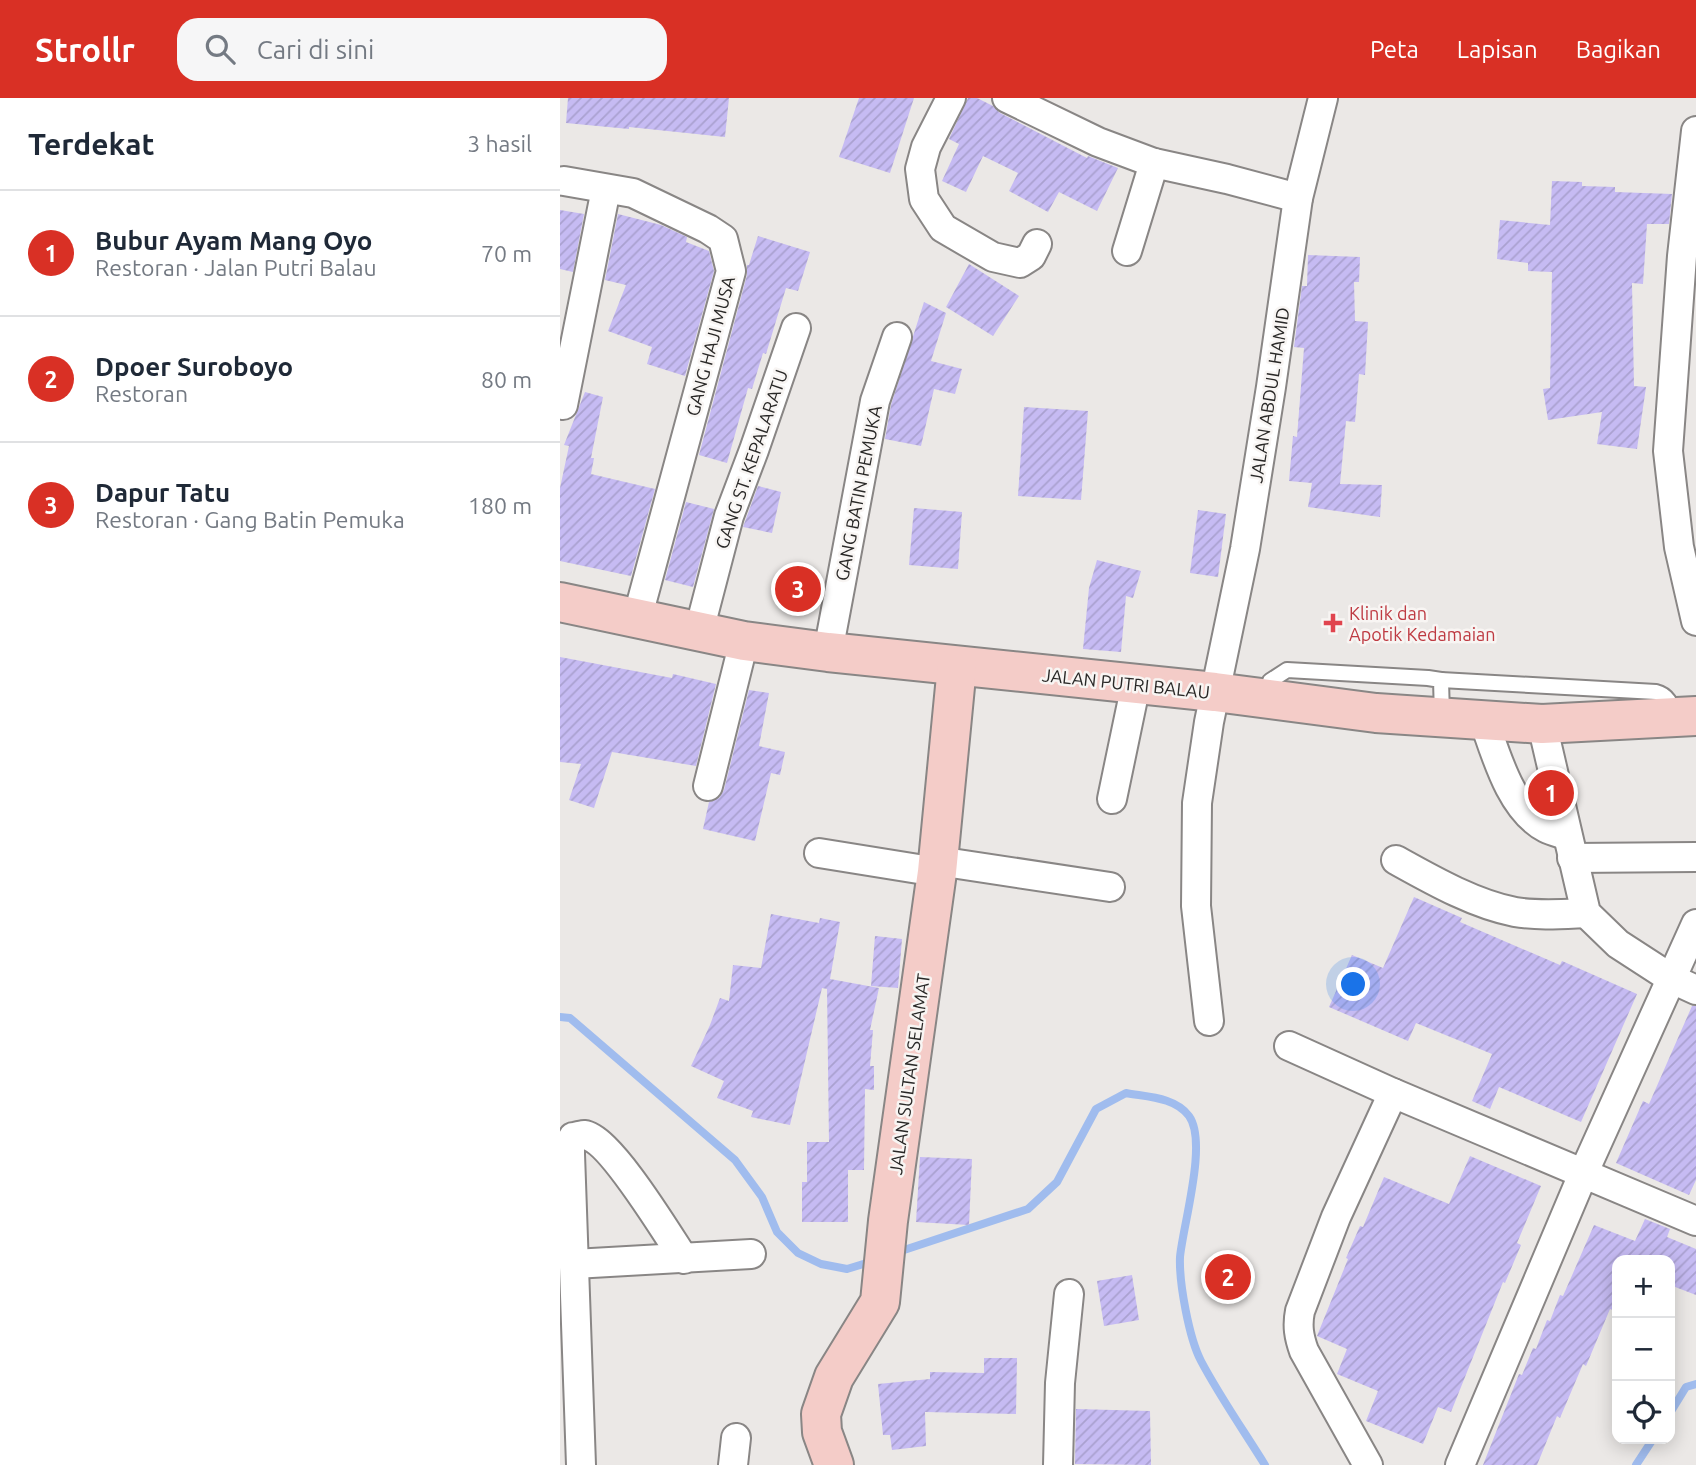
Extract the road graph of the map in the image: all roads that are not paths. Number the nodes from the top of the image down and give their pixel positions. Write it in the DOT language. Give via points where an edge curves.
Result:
graph roads {
  1 [pos="951,98"];
  2 [pos="1007,98"];
  3 [pos="1323,98"];
  4 [pos="1696,131"];
  5 [pos="1154,163"];
  6 [pos="564,181"];
  7 [pos="606,189"];
  8 [pos="1298,198"];
  9 [pos="1037,244"];
  10 [pos="1127,251"];
  11 [pos="796,328"];
  12 [pos="897,337"];
  13 [pos="563,405"];
  14 [pos="560,602"];
  15 [pos="637,619"];
  16 [pos="1696,621"];
  17 [pos="699,631"];
  18 [pos="744,641"];
  19 [pos="828,652"];
  20 [pos="957,666"];
  21 [pos="1441,680"];
  22 [pos="1136,684"];
  23 [pos="1215,692"];
  24 [pos="1265,700"];
  25 [pos="1686,716"];
  26 [pos="1442,719"];
  27 [pos="1484,721"];
  28 [pos="1542,724"];
  29 [pos="708,786"];
  30 [pos="1112,799"];
  31 [pos="1569,846"];
  32 [pos="819,853"];
  33 [pos="1696,857"];
  34 [pos="1396,860"];
  35 [pos="938,867"];
  36 [pos="1110,887"];
  37 [pos="1586,913"];
  38 [pos="1696,925"];
  39 [pos="1684,984"];
  40 [pos="1209,1021"];
  41 [pos="1289,1046"];
  42 [pos="1393,1093"];
  43 [pos="1584,1172"];
  44 [pos="1696,1221"];
  45 [pos="751,1254"];
  46 [pos="684,1259"];
  47 [pos="574,1264"];
  48 [pos="1069,1294"];
  49 [pos="569,1364"];
  50 [pos="581,1465"];
  51 [pos="834,1465"];
  52 [pos="1058,1465"];
  53 [pos="1368,1465"];
  54 [pos="1460,1465"];
  1 -- 9 [label="street" via="920,169 924,199 943,228 993,257 1020,262 1031,256"];
  2 -- 5 [label="street"];
  3 -- 8 [label="street, JALAN ABDUL HAMID"];
  4 -- 16 [label="street" via="1668,451 1679,547"];
  5 -- 8 [label="street"];
  5 -- 10 [label="street"];
  6 -- 7 [label="street, GANG HAJI MUSA"];
  7 -- 13 [label="street"];
  7 -- 15 [label="street, GANG HAJI MUSA" via="634,193 708,229 723,239 731,271"];
  8 -- 23 [label="street, JALAN ABDUL HAMID" via="1247,535"];
  11 -- 17 [label="street, GANG ST. KEPALARATU" via="729,516"];
  12 -- 19 [label="street, GANG BATIN PEMUKA" via="874,401"];
  14 -- 15 [label="main road, JALAN PUTRI BALAU"];
  15 -- 17 [label="main road, JALAN PUTRI BALAU"];
  17 -- 18 [label="main road, JALAN PUTRI BALAU"];
  18 -- 19 [label="main road, JALAN PUTRI BALAU"];
  18 -- 29 [label="street"];
  19 -- 20 [label="main road, JALAN PUTRI BALAU"];
  20 -- 22 [label="main road, JALAN PUTRI BALAU"];
  20 -- 35 [label="main road, JALAN SULTAN SELAMAT"];
  21 -- 24 [label="lane" via="1287,670 1270,681"];
  21 -- 25 [label="lane" via="1656,692"];
  21 -- 26 [label="lane"];
  22 -- 23 [label="main road, JALAN PUTRI BALAU"];
  22 -- 30 [label="street"];
  23 -- 24 [label="main road, JALAN PUTRI BALAU"];
  23 -- 40 [label="street, JALAN ABDUL HAMID" via="1197,803 1196,906"];
  24 -- 26 [label="main road, JALAN PUTRI BALAU"];
  25 -- 28 [label="main road, JALAN PUTRI BALAU"];
  26 -- 27 [label="main road, JALAN PUTRI BALAU"];
  27 -- 28 [label="main road, JALAN PUTRI BALAU"];
  27 -- 31 [label="street" via="1501,771 1528,814"];
  28 -- 31 [label="street"];
  31 -- 33 [label="street"];
  31 -- 37 [label="street"];
  32 -- 35 [label="street"];
  34 -- 37 [label="street" via="1450,890 1514,912"];
  35 -- 36 [label="street"];
  35 -- 51 [label="main road, JALAN SULTAN SELAMAT" via="880,1302 834,1377 821,1414"];
  37 -- 39 [label="street" via="1618,944"];
  38 -- 39 [label="street"];
  39 -- 43 [label="street"];
  41 -- 42 [label="street"];
  42 -- 43 [label="street"];
  42 -- 53 [label="street" via="1336,1217 1298,1323 1304,1351"];
  43 -- 44 [label="street"];
  43 -- 54 [label="street"];
  45 -- 46 [label="street"];
  46 -- 47 [label="street"];
  46 -- 47 [label="street" via="630,1178 605,1148 584,1135 573,1137 570,1145"];
  47 -- 49 [label="street"];
  48 -- 52 [label="street"];
  49 -- 50 [label="street"];
}
